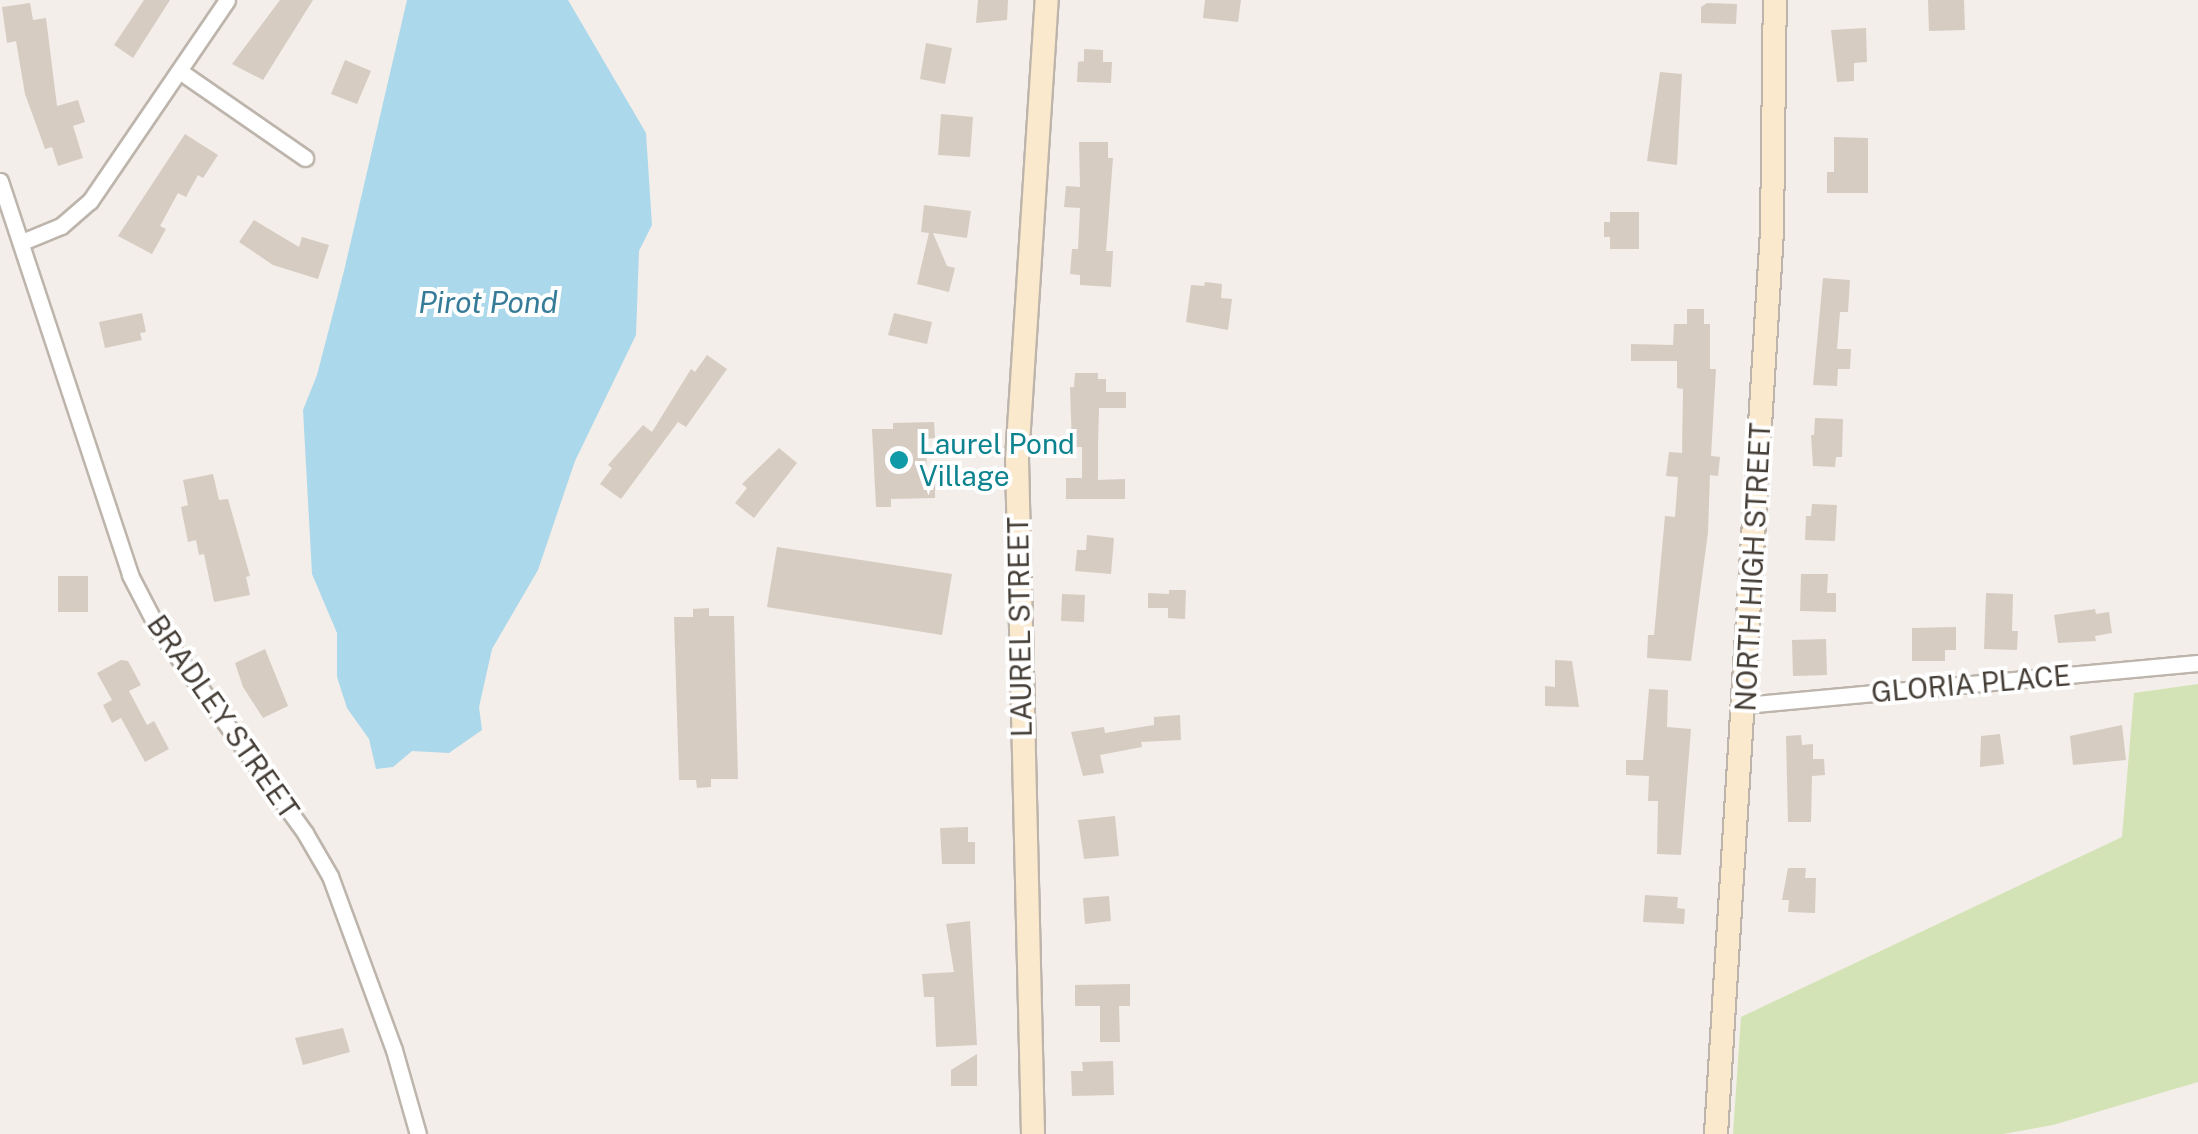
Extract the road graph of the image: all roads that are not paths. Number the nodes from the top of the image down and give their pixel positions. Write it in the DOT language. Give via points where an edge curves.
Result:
graph roads {
  1 [pos="228,0"];
  2 [pos="1047,0"];
  3 [pos="1775,0"];
  4 [pos="181,72"];
  5 [pos="304,158"];
  6 [pos="0,182"];
  7 [pos="22,242"];
  8 [pos="2198,663"];
  9 [pos="1744,704"];
  10 [pos="418,1134"];
  11 [pos="1033,1134"];
  12 [pos="1716,1134"];
  1 -- 4 [label="street"];
  2 -- 11 [label="main road, LAUREL STREET" via="1017,459"];
  3 -- 9 [label="main road, NORTH HIGH STREET" via="1772,231"];
  4 -- 5 [label="street"];
  4 -- 7 [label="street" via="78,214"];
  6 -- 7 [label="street, BRADLEY STREET"];
  7 -- 10 [label="street, BRADLEY STREET" via="130,575 159,632 330,876"];
  8 -- 9 [label="street, GLORIA PLACE"];
  9 -- 12 [label="main road, NORTH HIGH STREET"];
}
